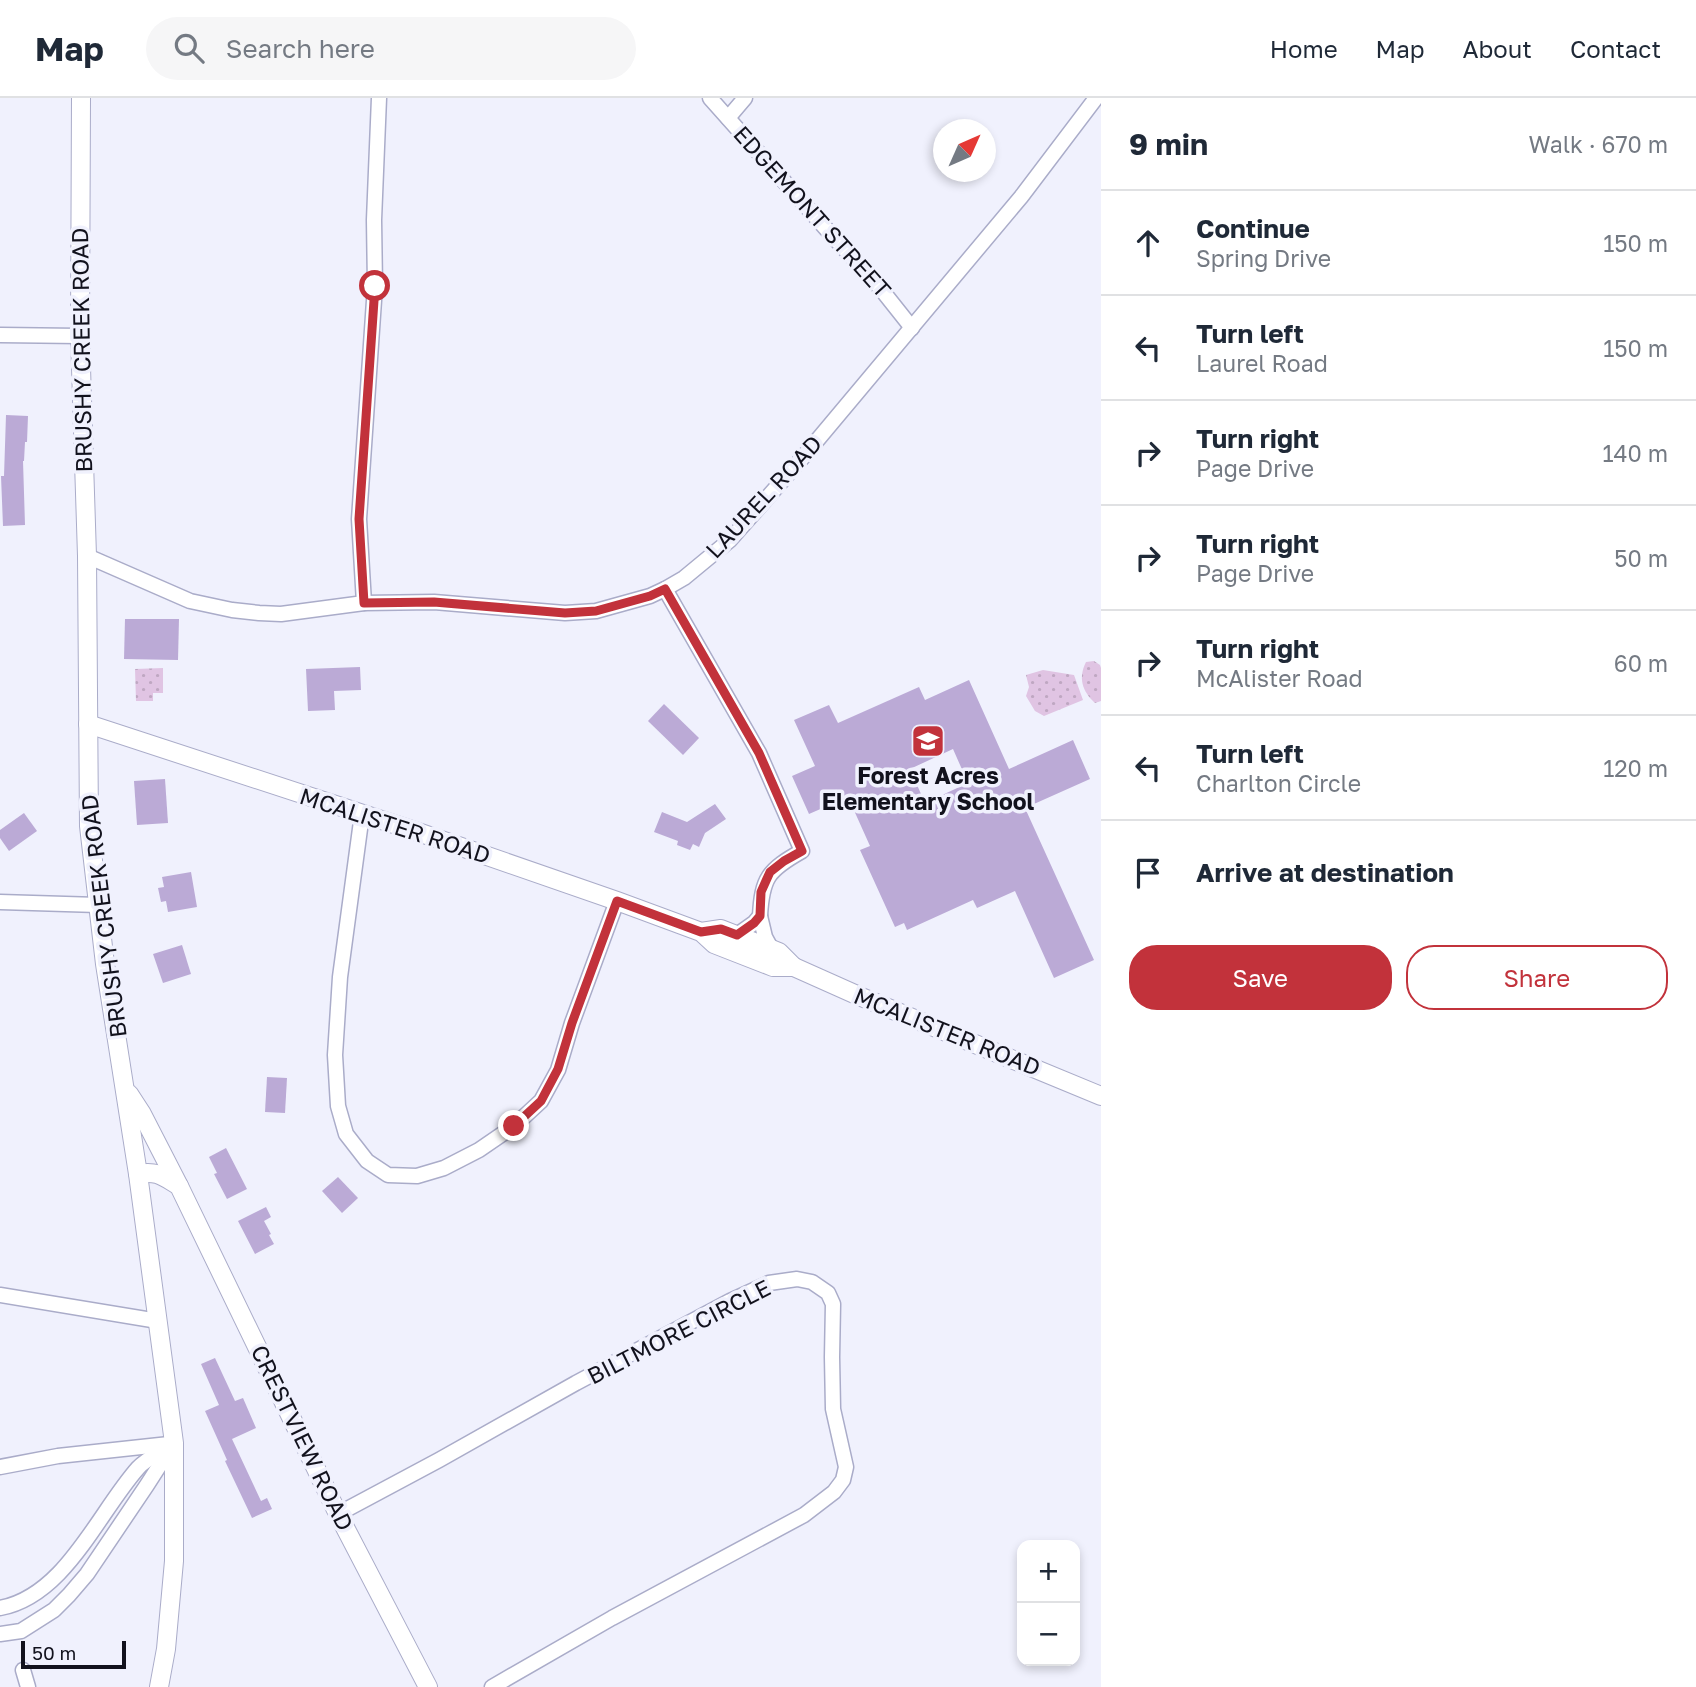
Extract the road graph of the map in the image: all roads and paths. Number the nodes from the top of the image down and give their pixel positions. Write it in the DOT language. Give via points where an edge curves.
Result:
graph roads {
  1 [pos="81,98"];
  2 [pos="379,98"];
  3 [pos="710,98"];
  4 [pos="745,98"];
  5 [pos="1096,98"];
  6 [pos="728,118"];
  7 [pos="912,328"];
  8 [pos="0,335"];
  9 [pos="80,336"];
  10 [pos="86,556"];
  11 [pos="665,589"];
  12 [pos="364,603"];
  13 [pos="88,724"];
  14 [pos="362,814"];
  15 [pos="617,901"];
  16 [pos="0,902"];
  17 [pos="98,905"];
  18 [pos="760,916"];
  19 [pos="701,932"];
  20 [pos="737,935"];
  21 [pos="771,948"];
  22 [pos="794,967"];
  23 [pos="126,1089"];
  24 [pos="1101,1096"];
  25 [pos="138,1174"];
  26 [pos="179,1186"];
  27 [pos="0,1295"];
  28 [pos="158,1321"];
  29 [pos="174,1443"];
  30 [pos="0,1467"];
  31 [pos="338,1514"];
  32 [pos="0,1608"];
  33 [pos="0,1634"];
  34 [pos="23,1670"];
  35 [pos="424,1686"];
  36 [pos="28,1687"];
  37 [pos="159,1687"];
  38 [pos="492,1687"];
  1 -- 9 [label="street, BRUSHY CREEK ROAD"];
  2 -- 12 [label="street" via="375,286 359,519"];
  3 -- 6 [label="street, EDGEMONT STREET"];
  4 -- 6 [label="street"];
  5 -- 7 [label="street, LAUREL ROAD"];
  6 -- 7 [label="street, EDGEMONT STREET"];
  7 -- 11 [label="street, LAUREL ROAD" via="730,540"];
  8 -- 9 [label="street"];
  9 -- 10 [label="street, BRUSHY CREEK ROAD"];
  10 -- 12 [label="street, LAUREL ROAD" via="190,601 232,610 281,614"];
  10 -- 13 [label="street, BRUSHY CREEK ROAD"];
  11 -- 12 [label="street, LAUREL ROAD" via="596,611 565,613 434,602"];
  11 -- 18 [label="street" via="759,753 802,851 770,872 761,892"];
  13 -- 14 [label="street, MCALISTER ROAD"];
  13 -- 17 [label="street, BRUSHY CREEK ROAD" via="89,826"];
  14 -- 15 [label="street, MCALISTER ROAD"];
  14 -- 15 [label="street" via="341,977 335,1055 338,1106 346,1133 368,1161 388,1175 417,1176 443,1168 480,1150 541,1101 558,1069"];
  15 -- 19 [label="street, MCALISTER ROAD"];
  16 -- 17 [label="street"];
  17 -- 23 [label="street, BRUSHY CREEK ROAD"];
  18 -- 20 [label="street"];
  18 -- 21 [label="street"];
  19 -- 20 [label="street, MCALISTER ROAD" via="721,929"];
  19 -- 22 [label="street, MCALISTER ROAD" via="713,944 774,967"];
  20 -- 21 [label="street, MCALISTER ROAD"];
  21 -- 22 [label="street, MCALISTER ROAD"];
  22 -- 24 [label="street, MCALISTER ROAD"];
  23 -- 25 [label="street, BRUSHY CREEK ROAD"];
  23 -- 26 [label="street, CRESTVIEW ROAD"];
  25 -- 26 [label="street" via="158,1174"];
  25 -- 28 [label="street, BRUSHY CREEK ROAD"];
  26 -- 31 [label="street, CRESTVIEW ROAD"];
  27 -- 28 [label="street"];
  28 -- 29 [label="street, BRUSHY CREEK ROAD"];
  29 -- 30 [label="street"];
  29 -- 32 [label="street" via="141,1465 60,1572 13,1606"];
  29 -- 33 [label="street" via="69,1595 54,1611 21,1631"];
  29 -- 37 [label="street, BRUSHY CREEK ROAD" via="174,1561"];
  31 -- 35 [label="street, CRESTVIEW ROAD"];
  31 -- 38 [label="street, BILTMORE CIRCLE" via="769,1283 797,1279 828,1293 834,1409 846,1467 834,1492 804,1515"];
  34 -- 36 [label="street"];
}
